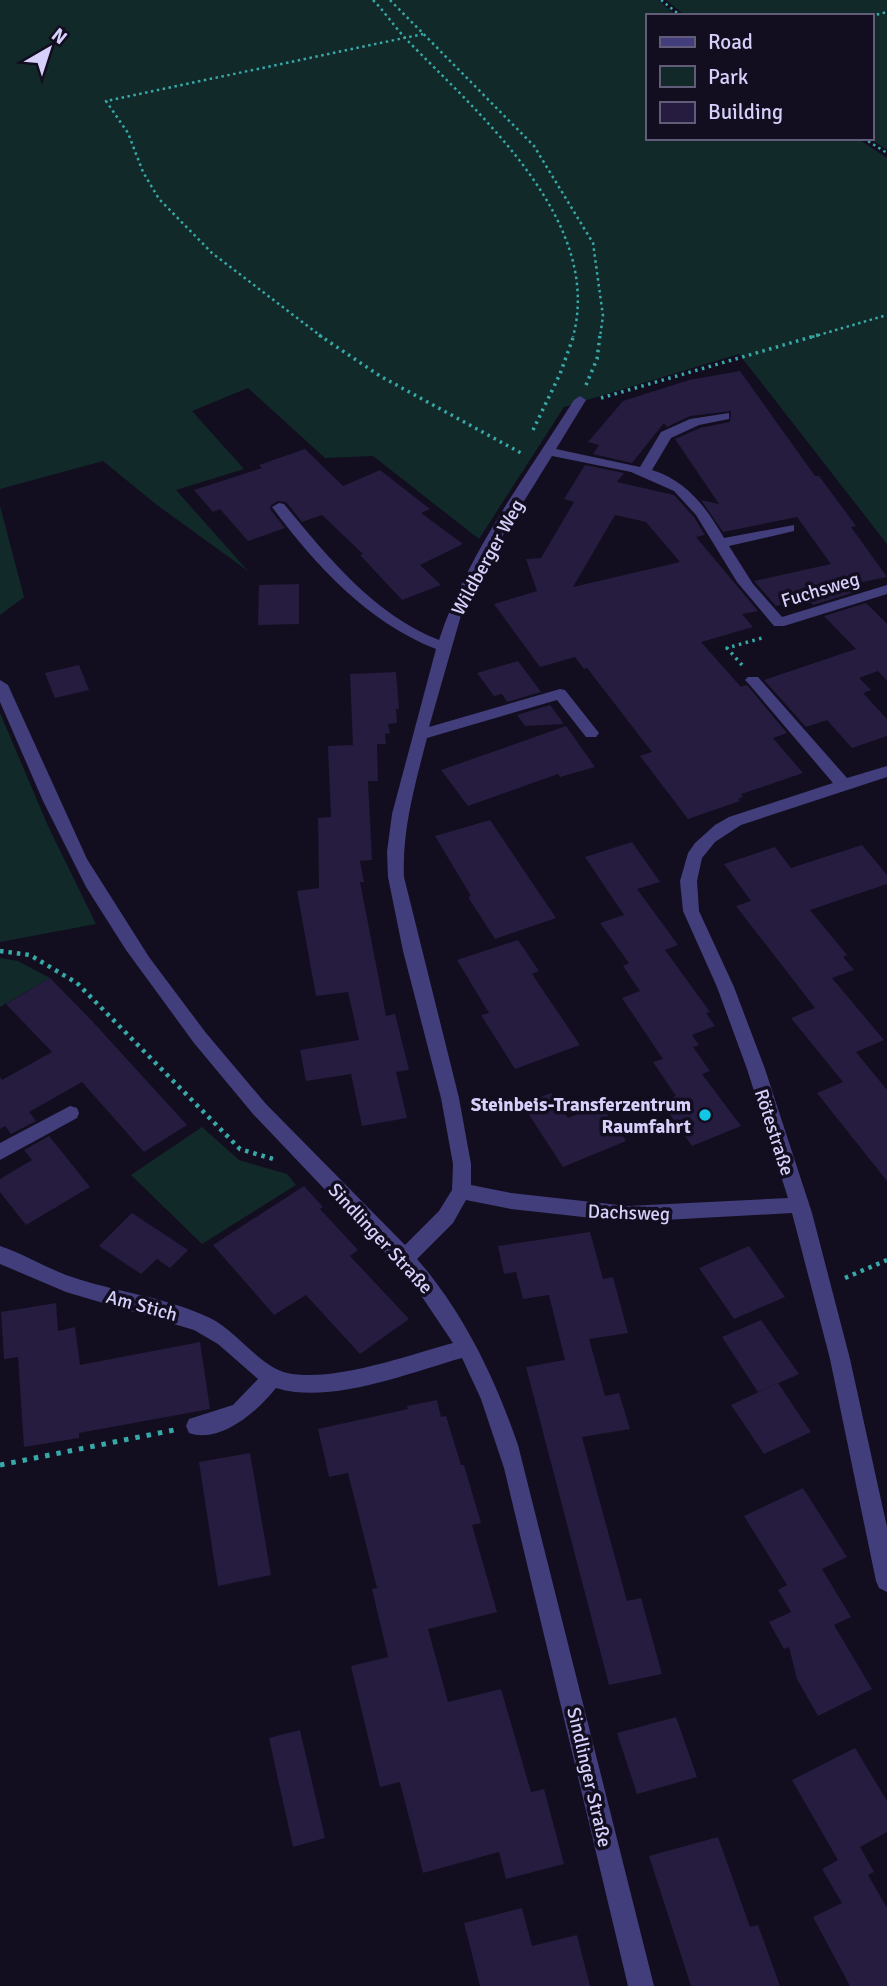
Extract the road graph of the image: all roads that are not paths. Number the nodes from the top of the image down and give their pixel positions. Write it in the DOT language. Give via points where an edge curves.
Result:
graph roads {
  1 [pos="580,400"];
  2 [pos="724,416"];
  3 [pos="546,455"];
  4 [pos="644,472"];
  5 [pos="279,506"];
  6 [pos="789,528"];
  7 [pos="721,543"];
  8 [pos="887,589"];
  9 [pos="443,647"];
  10 [pos="753,680"];
  11 [pos="0,685"];
  12 [pos="591,733"];
  13 [pos="420,734"];
  14 [pos="887,771"];
  15 [pos="844,785"];
  16 [pos="70,1113"];
  17 [pos="0,1152"];
  18 [pos="461,1191"];
  19 [pos="798,1205"];
  20 [pos="0,1254"];
  21 [pos="404,1258"];
  22 [pos="466,1348"];
  23 [pos="272,1378"];
  24 [pos="195,1426"];
  25 [pos="887,1581"];
  26 [pos="640,1986"];
  1 -- 3 [label="street, Wildberger Weg"];
  2 -- 4 [label="street" via="666,435"];
  3 -- 4 [label="street, Fuchsweg"];
  3 -- 9 [label="street, Wildberger Weg" via="464,591"];
  4 -- 7 [label="street, Fuchsweg" via="679,487"];
  5 -- 9 [label="street" via="367,602 410,635"];
  6 -- 7 [label="street"];
  7 -- 8 [label="street, Fuchsweg" via="744,583 779,622"];
  9 -- 13 [label="street, Wildberger Weg"];
  10 -- 15 [label="street"];
  11 -- 21 [label="street, Sindlinger Straße" via="59,819 110,914 202,1040 297,1151"];
  12 -- 13 [label="street" via="561,694"];
  13 -- 18 [label="street, Wildberger Weg" via="397,832 396,877 455,1124"];
  14 -- 15 [label="street, Rötestraße"];
  15 -- 19 [label="street, Rötestraße" via="714,832 688,869 691,911 730,997"];
  16 -- 17 [label="street"];
  18 -- 19 [label="street, Dachsweg" via="628,1214"];
  18 -- 21 [label="street" via="446,1217"];
  19 -- 25 [label="street, Rötestraße" via="822,1288"];
  20 -- 23 [label="street, Am Stich" via="53,1280 189,1318 238,1346"];
  21 -- 22 [label="street, Sindlinger Straße" via="432,1291"];
  22 -- 23 [label="street" via="311,1385"];
  22 -- 26 [label="street, Sindlinger Straße" via="505,1433 518,1479"];
  23 -- 24 [label="street" via="248,1408 226,1420"];
}
